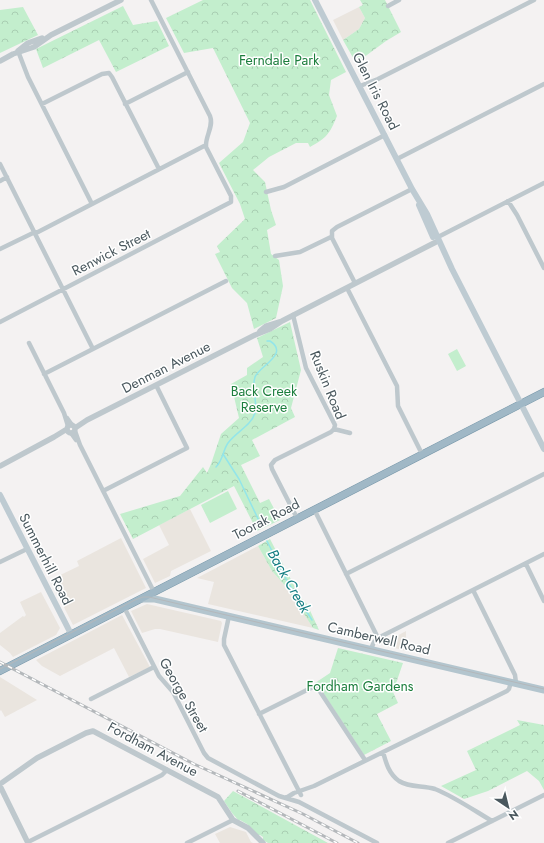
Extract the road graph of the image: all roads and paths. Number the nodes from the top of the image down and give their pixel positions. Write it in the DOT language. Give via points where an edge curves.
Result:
graph roads {
  1 [pos="121,0"];
  2 [pos="399,0"];
  3 [pos="534,0"];
  4 [pos="152,1"];
  5 [pos="317,1"];
  6 [pos="388,6"];
  7 [pos="16,53"];
  8 [pos="0,61"];
  9 [pos="188,72"];
  10 [pos="544,84"];
  11 [pos="361,88"];
  12 [pos="42,104"];
  13 [pos="126,104"];
  14 [pos="385,135"];
  15 [pos="206,145"];
  16 [pos="397,159"];
  17 [pos="0,164"];
  18 [pos="159,169"];
  19 [pos="7,177"];
  20 [pos="0,181"];
  21 [pos="544,183"];
  22 [pos="412,189"];
  23 [pos="266,192"];
  24 [pos="510,200"];
  25 [pos="92,204"];
  26 [pos="35,232"];
  27 [pos="331,237"];
  28 [pos="437,239"];
  29 [pos="0,250"];
  30 [pos="275,256"];
  31 [pos="544,268"];
  32 [pos="452,270"];
  33 [pos="226,281"];
  34 [pos="355,283"];
  35 [pos="347,288"];
  36 [pos="64,289"];
  37 [pos="293,315"];
  38 [pos="0,322"];
  39 [pos="29,343"];
  40 [pos="93,349"];
  41 [pos="44,374"];
  42 [pos="156,385"];
  43 [pos="544,392"];
  44 [pos="521,404"];
  45 [pos="71,428"];
  46 [pos="334,429"];
  47 [pos="350,433"];
  48 [pos="544,449"];
  49 [pos="422,454"];
  50 [pos="1,465"];
  51 [pos="544,474"];
  52 [pos="103,491"];
  53 [pos="0,494"];
  54 [pos="314,509"];
  55 [pos="298,518"];
  56 [pos="27,548"];
  57 [pos="544,554"];
  58 [pos="0,562"];
  59 [pos="526,564"];
  60 [pos="346,574"];
  61 [pos="164,587"];
  62 [pos="473,590"];
  63 [pos="154,592"];
  64 [pos="138,600"];
  65 [pos="544,600"];
  66 [pos="164,601"];
  67 [pos="124,607"];
  68 [pos="229,616"];
  69 [pos="71,634"];
  70 [pos="378,638"];
  71 [pos="371,649"];
  72 [pos="154,667"];
  73 [pos="0,670"];
  74 [pos="513,682"];
  75 [pos="544,690"];
  76 [pos="91,699"];
  77 [pos="259,714"];
  78 [pos="383,752"];
  79 [pos="365,760"];
  80 [pos="167,770"];
  81 [pos="0,785"];
  82 [pos="300,793"];
  83 [pos="544,795"];
  84 [pos="286,798"];
  85 [pos="300,802"];
  86 [pos="233,820"];
  87 [pos="492,821"];
  88 [pos="28,843"];
  89 [pos="187,843"];
  90 [pos="263,843"];
  91 [pos="377,843"];
  92 [pos="448,843"];
  1 -- 7 [label="street" via="51,35 34,47"];
  2 -- 6 [label="street"];
  3 -- 11 [label="street"];
  4 -- 9 [label="street"];
  5 -- 11 [label="main road, Glen Iris Road"];
  7 -- 8 [label="street"];
  7 -- 12 [label="street"];
  9 -- 13 [label="street"];
  9 -- 15 [label="street" via="211,119"];
  10 -- 16 [label="street"];
  11 -- 14 [label="main road, Glen Iris Road"];
  12 -- 13 [label="street" via="102,74 109,73"];
  12 -- 25 [label="street"];
  13 -- 18 [label="street"];
  14 -- 16 [label="main road, Glen Iris Road"];
  14 -- 23 [label="street" via="284,186"];
  15 -- 18 [label="street"];
  15 -- 36 [label="street, Renwick Street" via="230,196 231,200 227,205"];
  16 -- 22 [label="main road, Glen Iris Road"];
  17 -- 19 [label="street"];
  18 -- 25 [label="street"];
  19 -- 20 [label="street"];
  19 -- 26 [label="street"];
  21 -- 24 [label="street"];
  22 -- 27 [label="street" via="334,229"];
  22 -- 28 [label="main road, Glen Iris Road" via="424,218"];
  22 -- 28 [label="main road, Glen Iris Road" via="427,214"];
  24 -- 28 [label="street"];
  24 -- 31 [label="street"];
  25 -- 26 [label="street"];
  26 -- 29 [label="street"];
  26 -- 36 [label="street"];
  27 -- 30 [label="street" via="300,252"];
  27 -- 34 [label="street"];
  28 -- 32 [label="main road, Glen Iris Road"];
  28 -- 32 [label="main road, Glen Iris Road"];
  28 -- 34 [label="street, Denman Avenue"];
  32 -- 44 [label="main road, Glen Iris Road"];
  33 -- 40 [label="street"];
  34 -- 35 [label="street, Denman Avenue"];
  35 -- 37 [label="street, Denman Avenue"];
  35 -- 49 [label="street" via="397,386 397,405"];
  36 -- 38 [label="street, Renwick Street"];
  36 -- 40 [label="street"];
  37 -- 42 [label="street, Denman Avenue" via="270,330 255,335"];
  37 -- 46 [label="street, Ruskin Road" via="306,368 334,423"];
  39 -- 41 [label="street"];
  40 -- 41 [label="street"];
  41 -- 45 [label="street"];
  42 -- 45 [label="street, Denman Avenue"];
  42 -- 52 [label="street" via="187,448"];
  43 -- 44 [label="highway, Toorak Road"];
  44 -- 48 [label="main road, Glen Iris Road"];
  44 -- 49 [label="highway, Toorak Road"];
  45 -- 50 [label="street, Denman Avenue"];
  45 -- 52 [label="street"];
  46 -- 47 [label="street"];
  46 -- 55 [label="street, Ruskin Road" via="275,460 271,465"];
  49 -- 54 [label="highway, Toorak Road"];
  51 -- 60 [label="street"];
  52 -- 63 [label="street"];
  53 -- 56 [label="main road, Summerhill Road"];
  54 -- 55 [label="highway, Toorak Road"];
  54 -- 60 [label="street"];
  55 -- 61 [label="highway, Toorak Road"];
  56 -- 58 [label="street"];
  56 -- 69 [label="main road, Summerhill Road"];
  57 -- 59 [label="street"];
  59 -- 62 [label="street"];
  59 -- 65 [label="street"];
  60 -- 70 [label="street"];
  61 -- 63 [label="highway, Toorak Road"];
  61 -- 66 [label="main road" via="160,594"];
  62 -- 70 [label="street"];
  62 -- 74 [label="street" via="516,675"];
  63 -- 64 [label="highway, Toorak Road"];
  64 -- 66 [label="main road, Camberwell Road" via="148,598"];
  64 -- 67 [label="highway, Toorak Road"];
  66 -- 68 [label="main road, Camberwell Road"];
  67 -- 69 [label="highway, Toorak Road"];
  67 -- 72 [label="street, George Street"];
  68 -- 71 [label="main road, Camberwell Road"];
  68 -- 77 [label="street" via="223,644"];
  69 -- 73 [label="highway, Toorak Road"];
  70 -- 71 [label="street"];
  71 -- 74 [label="main road, Camberwell Road"];
  72 -- 76 [label="street"];
  72 -- 84 [label="street, George Street" via="160,678 172,690 207,757"];
  74 -- 75 [label="main road, Camberwell Road"];
  74 -- 78 [label="street" via="507,691"];
  77 -- 79 [label="street" via="316,687"];
  77 -- 82 [label="street"];
  78 -- 79 [label="street"];
  78 -- 87 [label="street" via="390,771 400,781 437,790"];
  79 -- 82 [label="street"];
  80 -- 81 [label="street, Fordham Avenue" via="91,731 36,758"];
  80 -- 86 [label="street, Fordham Avenue" via="218,797"];
  80 -- 88 [label="street"];
  81 -- 88 [label="street"];
  82 -- 84 [label="street"];
  82 -- 85 [label="street"];
  83 -- 87 [label="street"];
  84 -- 85 [label="street, George Street"];
  85 -- 91 [label="street, George Street"];
  86 -- 89 [label="street"];
  86 -- 90 [label="street, Fordham Avenue" via="248,828"];
  87 -- 92 [label="street"];
}
